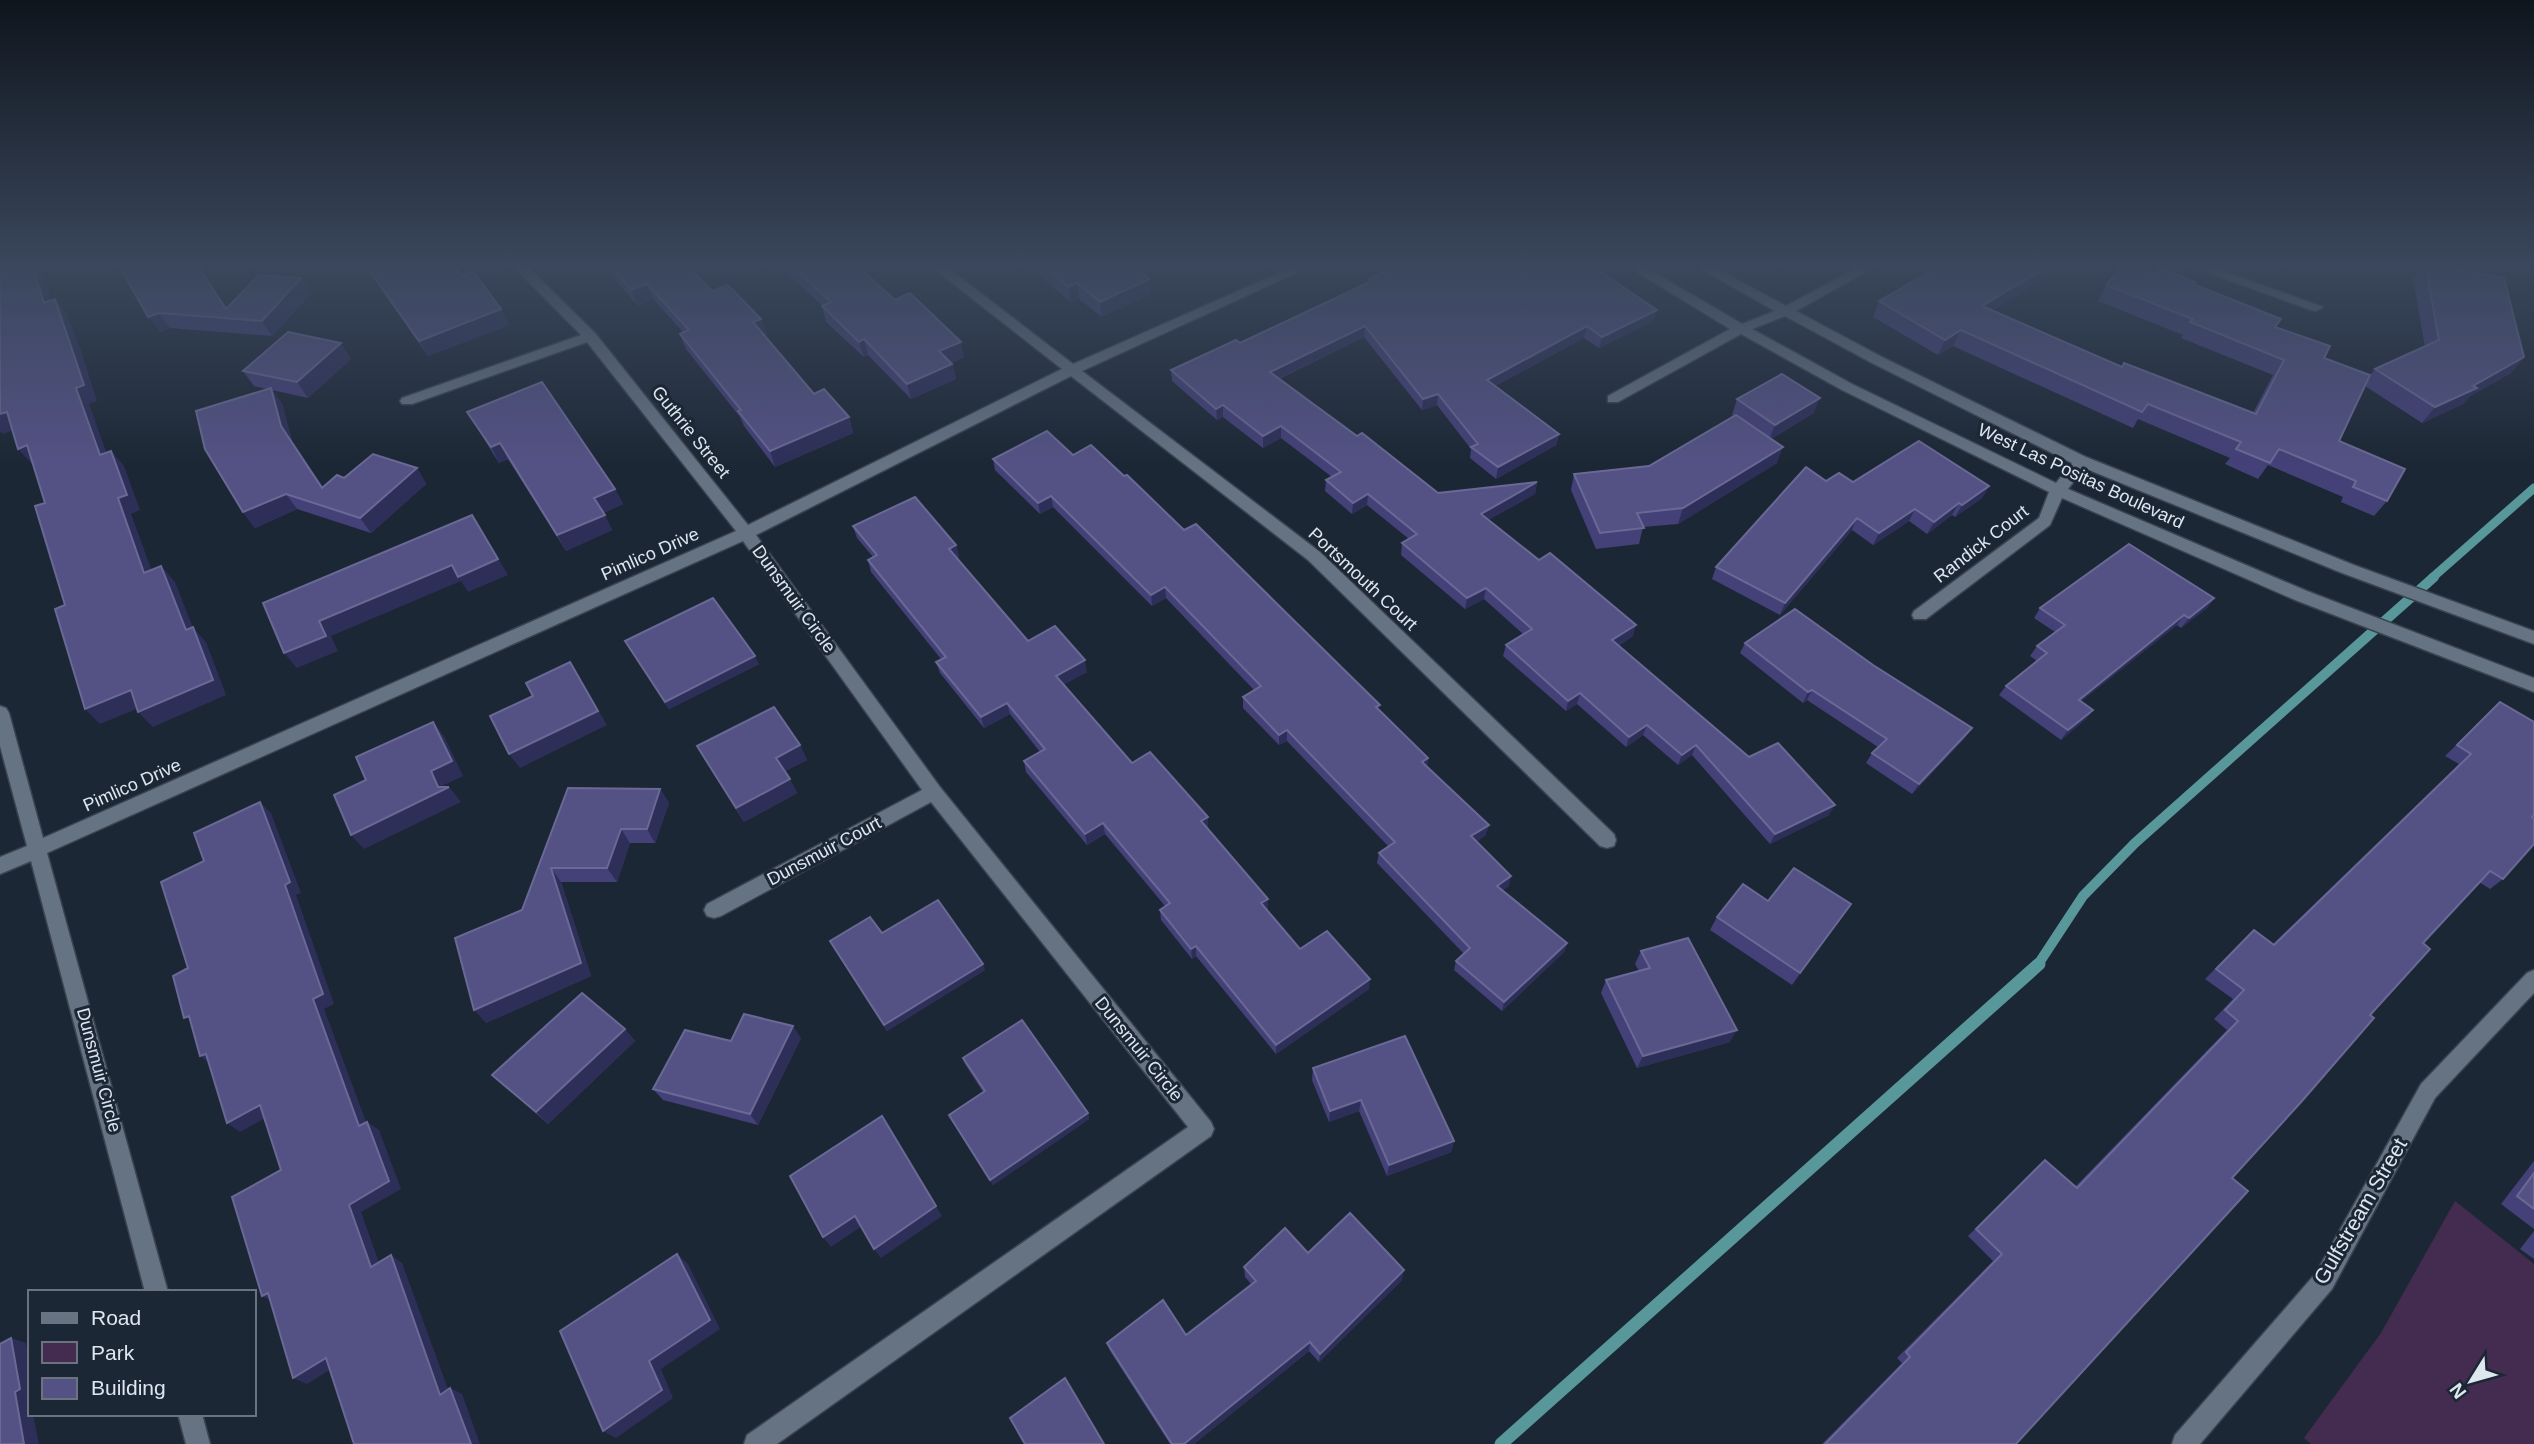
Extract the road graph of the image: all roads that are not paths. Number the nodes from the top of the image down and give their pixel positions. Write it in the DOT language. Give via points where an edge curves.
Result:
graph roads {
  1 [pos="585,331"];
  2 [pos="1020,331"];
  3 [pos="1157,331"];
  4 [pos="1735,331"];
  5 [pos="1741,331"];
  6 [pos="1824,331"];
  7 [pos="590,336"];
  8 [pos="1070,370"];
  9 [pos="1613,399"];
  10 [pos="407,401"];
  11 [pos="2081,461"];
  12 [pos="2057,492"];
  13 [pos="746,533"];
  14 [pos="1920,615"];
  15 [pos="2534,638"];
  16 [pos="2534,685"];
  17 [pos="0,713"];
  18 [pos="934,793"];
  19 [pos="1607,840"];
  20 [pos="38,849"];
  21 [pos="0,866"];
  22 [pos="714,911"];
  23 [pos="2534,979"];
  24 [pos="156,1290"];
  25 [pos="191,1416"];
  26 [pos="198,1444"];
  27 [pos="756,1444"];
  28 [pos="2185,1444"];
  1 -- 7 [label="street, Guthrie Street"];
  2 -- 8 [label="street, Portsmouth Court"];
  3 -- 8 [label="street, Pimlico Drive"];
  4 -- 9 [label="street"];
  5 -- 12 [label="street, West Las Positas Boulevard"];
  6 -- 11 [label="street, West Las Positas Boulevard"];
  7 -- 10 [label="street"];
  7 -- 13 [label="street, Guthrie Street"];
  8 -- 13 [label="street, Pimlico Drive"];
  8 -- 19 [label="street, Portsmouth Court" via="1314,556"];
  11 -- 12 [label="street, Randick Court"];
  11 -- 15 [label="street, West Las Positas Boulevard"];
  12 -- 14 [label="street, Randick Court" via="2045,521"];
  12 -- 16 [label="street, West Las Positas Boulevard" via="2320,606"];
  13 -- 18 [label="street, Dunsmuir Circle"];
  13 -- 20 [label="street, Pimlico Drive"];
  17 -- 20 [label="street, Dunsmuir Circle"];
  18 -- 22 [label="street, Dunsmuir Court"];
  18 -- 27 [label="street, Dunsmuir Circle" via="1203,1129"];
  20 -- 21 [label="street, Pimlico Drive"];
  20 -- 24 [label="street, Dunsmuir Circle"];
  23 -- 28 [label="street, Gulfstream Street" via="2428,1091 2323,1281"];
  25 -- 26 [label="street"];
}
